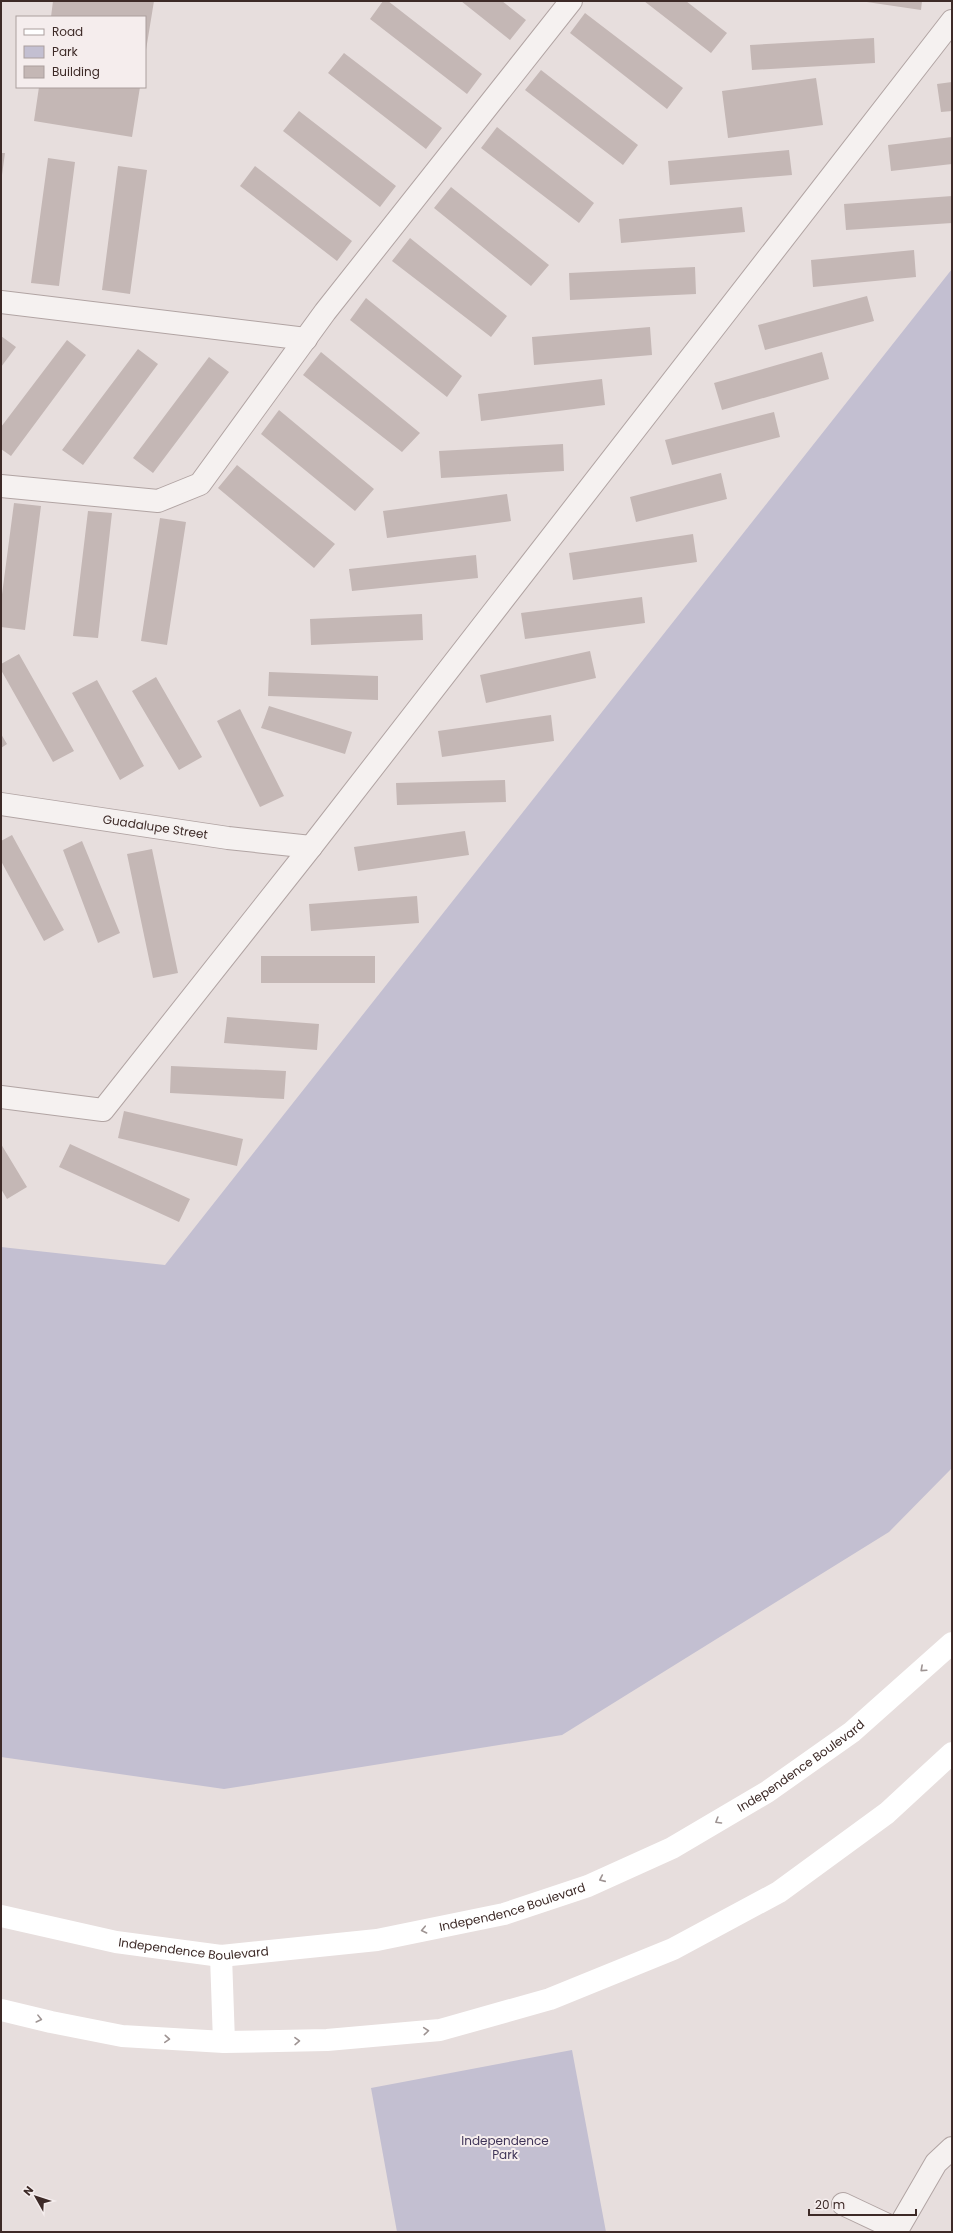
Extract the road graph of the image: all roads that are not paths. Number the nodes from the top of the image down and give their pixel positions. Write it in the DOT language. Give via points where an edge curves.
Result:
graph roads {
  1 [pos="571,1"];
  2 [pos="952,22"];
  3 [pos="1,302"];
  4 [pos="306,339"];
  5 [pos="1,486"];
  6 [pos="1,804"];
  7 [pos="311,846"];
  8 [pos="1,1096"];
  9 [pos="952,1643"];
  10 [pos="952,1753"];
  11 [pos="1,1916"];
  12 [pos="221,1956"];
  13 [pos="1,2010"];
  14 [pos="224,2042"];
  15 [pos="952,2148"];
  16 [pos="843,2204"];
  17 [pos="896,2231"];
  1 -- 4 [label="street"];
  2 -- 7 [label="street"];
  3 -- 4 [label="street"];
  4 -- 5 [label="street" via="200,484 158,501"];
  6 -- 7 [label="street, Guadalupe Street" via="228,838"];
  7 -- 8 [label="street" via="103,1110"];
  9 -- 12 [label="main road, Independence Boulevard, one-way" via="852,1732 767,1792 672,1848 588,1886 504,1914 377,1940"];
  14 -- 10 [label="main road, one-way" via="327,2040 440,2030 557,1996 674,1950 779,1892 887,1813"];
  11 -- 12 [label="main road, Independence Boulevard" via="116,1942"];
  12 -- 14 [label="main road"];
  13 -- 14 [label="main road, one-way" via="122,2036"];
  15 -- 17 [label="street" via="936,2163"];
  16 -- 17 [label="street"];
}
